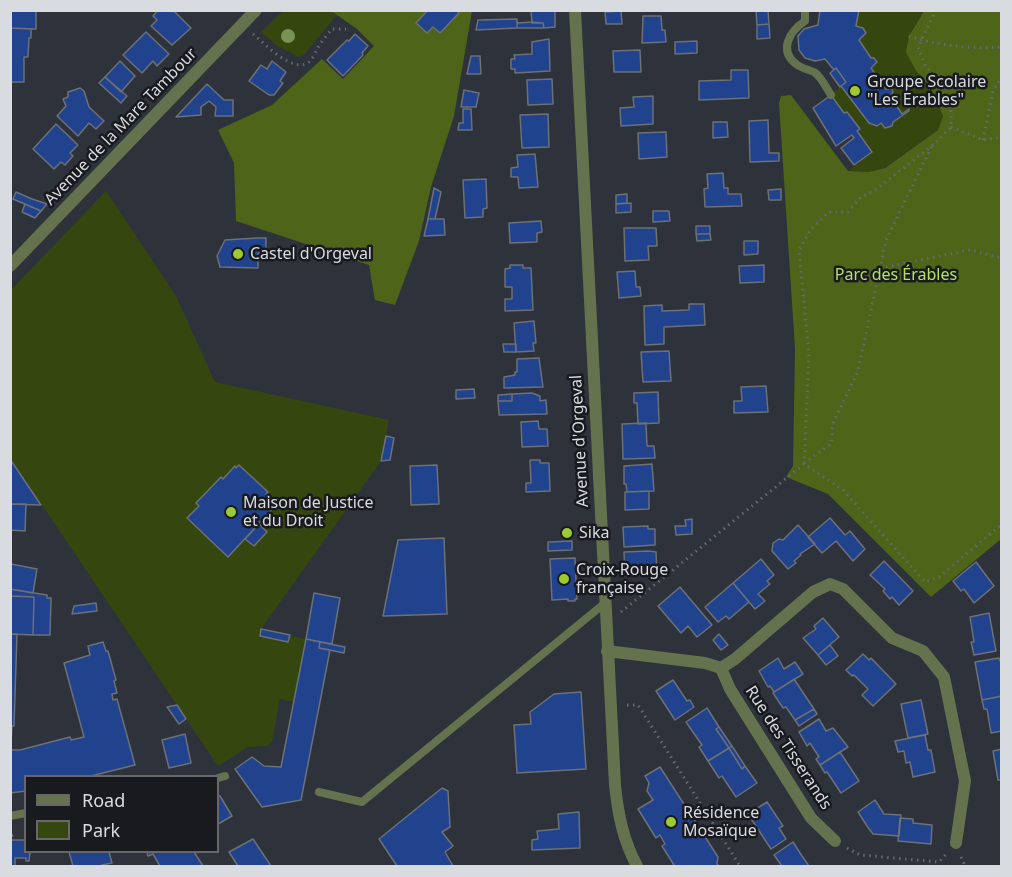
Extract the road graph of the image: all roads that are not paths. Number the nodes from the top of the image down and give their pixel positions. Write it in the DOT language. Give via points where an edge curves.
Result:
graph roads {
  1 [pos="256,10"];
  2 [pos="575,10"];
  3 [pos="805,10"];
  4 [pos="831,95"];
  5 [pos="10,266"];
  6 [pos="605,603"];
  7 [pos="607,651"];
  8 [pos="721,668"];
  9 [pos="319,792"];
  10 [pos="836,841"];
  11 [pos="956,843"];
  12 [pos="637,867"];
  1 -- 5 [label="street, Avenue de la Mare Tambour"];
  2 -- 6 [label="street, Avenue d'Orgeval"];
  3 -- 4 [label="lane" via="805,21 794,28 788,39 789,55 797,65 815,72"];
  6 -- 7 [label="street, Avenue d'Orgeval"];
  6 -- 9 [label="lane" via="362,802"];
  7 -- 8 [label="street"];
  7 -- 12 [label="street, Avenue d'Orgeval" via="618,815"];
  8 -- 10 [label="street, Rue des Tisserands" via="730,689 811,818"];
  8 -- 11 [label="street" via="813,592 830,584 843,589 892,638 923,651 944,677 965,781"];
}
